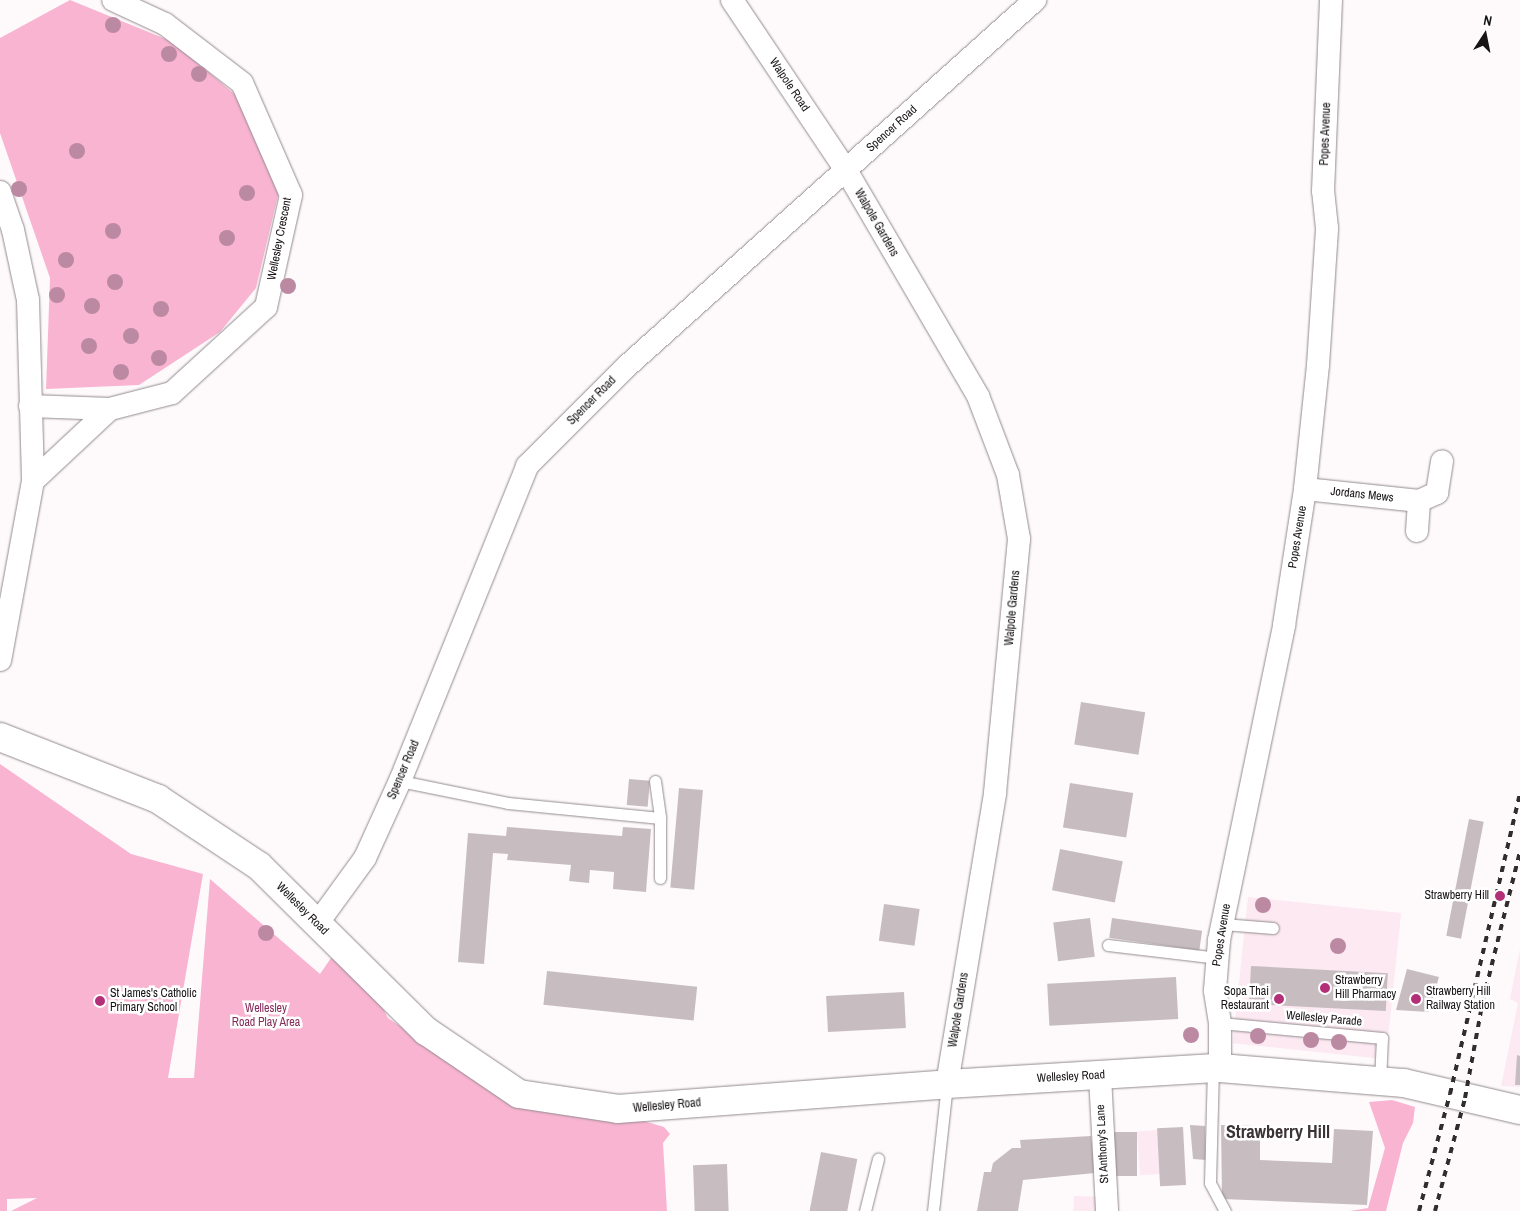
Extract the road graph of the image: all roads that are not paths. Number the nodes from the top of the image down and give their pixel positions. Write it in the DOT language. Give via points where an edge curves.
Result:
graph roads {
  1 [pos="114,0"];
  2 [pos="732,0"];
  3 [pos="1035,0"];
  4 [pos="1331,0"];
  5 [pos="846,170"];
  6 [pos="0,192"];
  7 [pos="6,231"];
  8 [pos="30,406"];
  9 [pos="110,409"];
  10 [pos="1442,461"];
  11 [pos="33,481"];
  12 [pos="1306,489"];
  13 [pos="1419,501"];
  14 [pos="1417,531"];
  15 [pos="0,660"];
  16 [pos="0,737"];
  17 [pos="400,780"];
  18 [pos="655,781"];
  19 [pos="660,818"];
  20 [pos="660,878"];
  21 [pos="317,924"];
  22 [pos="1223,924"];
  23 [pos="1273,928"];
  24 [pos="1108,945"];
  25 [pos="1218,958"];
  26 [pos="1220,1023"];
  27 [pos="1216,1068"];
  28 [pos="1100,1076"];
  29 [pos="1380,1080"];
  30 [pos="947,1084"];
  31 [pos="1520,1110"];
  32 [pos="878,1159"];
  33 [pos="865,1211"];
  34 [pos="932,1211"];
  35 [pos="1106,1211"];
  36 [pos="1225,1211"];
  1 -- 9 [label="street, Wellesley Crescent" via="165,24 242,83 290,195 266,307 172,393"];
  2 -- 5 [label="street, Walpole Road"];
  3 -- 5 [label="street, Spencer Road"];
  4 -- 12 [label="street, Popes Avenue" via="1323,191 1327,228"];
  5 -- 17 [label="street, Spencer Road" via="626,367 527,466"];
  5 -- 30 [label="street, Walpole Gardens" via="978,396 1008,475 1019,539 995,794"];
  6 -- 7 [label="street"];
  7 -- 8 [label="street" via="28,300"];
  8 -- 9 [label="street, Wellesley Crescent"];
  8 -- 11 [label="street"];
  9 -- 11 [label="street, Wellesley Crescent"];
  10 -- 13 [label="street" via="1437,493"];
  11 -- 15 [label="street"];
  12 -- 13 [label="street, Jordans Mews"];
  12 -- 22 [label="street, Popes Avenue" via="1284,625"];
  13 -- 14 [label="street"];
  16 -- 21 [label="street, Wellesley Road" via="158,799 259,866"];
  17 -- 19 [label="lane" via="508,803"];
  17 -- 21 [label="street, Spencer Road" via="365,858"];
  18 -- 19 [label="lane"];
  19 -- 20 [label="lane"];
  21 -- 30 [label="street, Wellesley Road" via="426,1031 519,1094 618,1109"];
  22 -- 23 [label="lane"];
  22 -- 25 [label="street, Popes Avenue"];
  24 -- 25 [label="lane"];
  25 -- 26 [label="street, Popes Avenue" via="1215,990"];
  26 -- 27 [label="street, Popes Avenue"];
  26 -- 29 [label="lane, Wellesley Parade" via="1382,1038"];
  27 -- 28 [label="street, Wellesley Road"];
  27 -- 29 [label="street, Wellesley Road"];
  27 -- 36 [label="lane" via="1210,1183"];
  28 -- 30 [label="street, Wellesley Road"];
  28 -- 35 [label="street, St Anthony's Lane"];
  29 -- 31 [label="street, Wellesley Road"];
  30 -- 34 [label="lane"];
  32 -- 33 [label="lane"];
}
